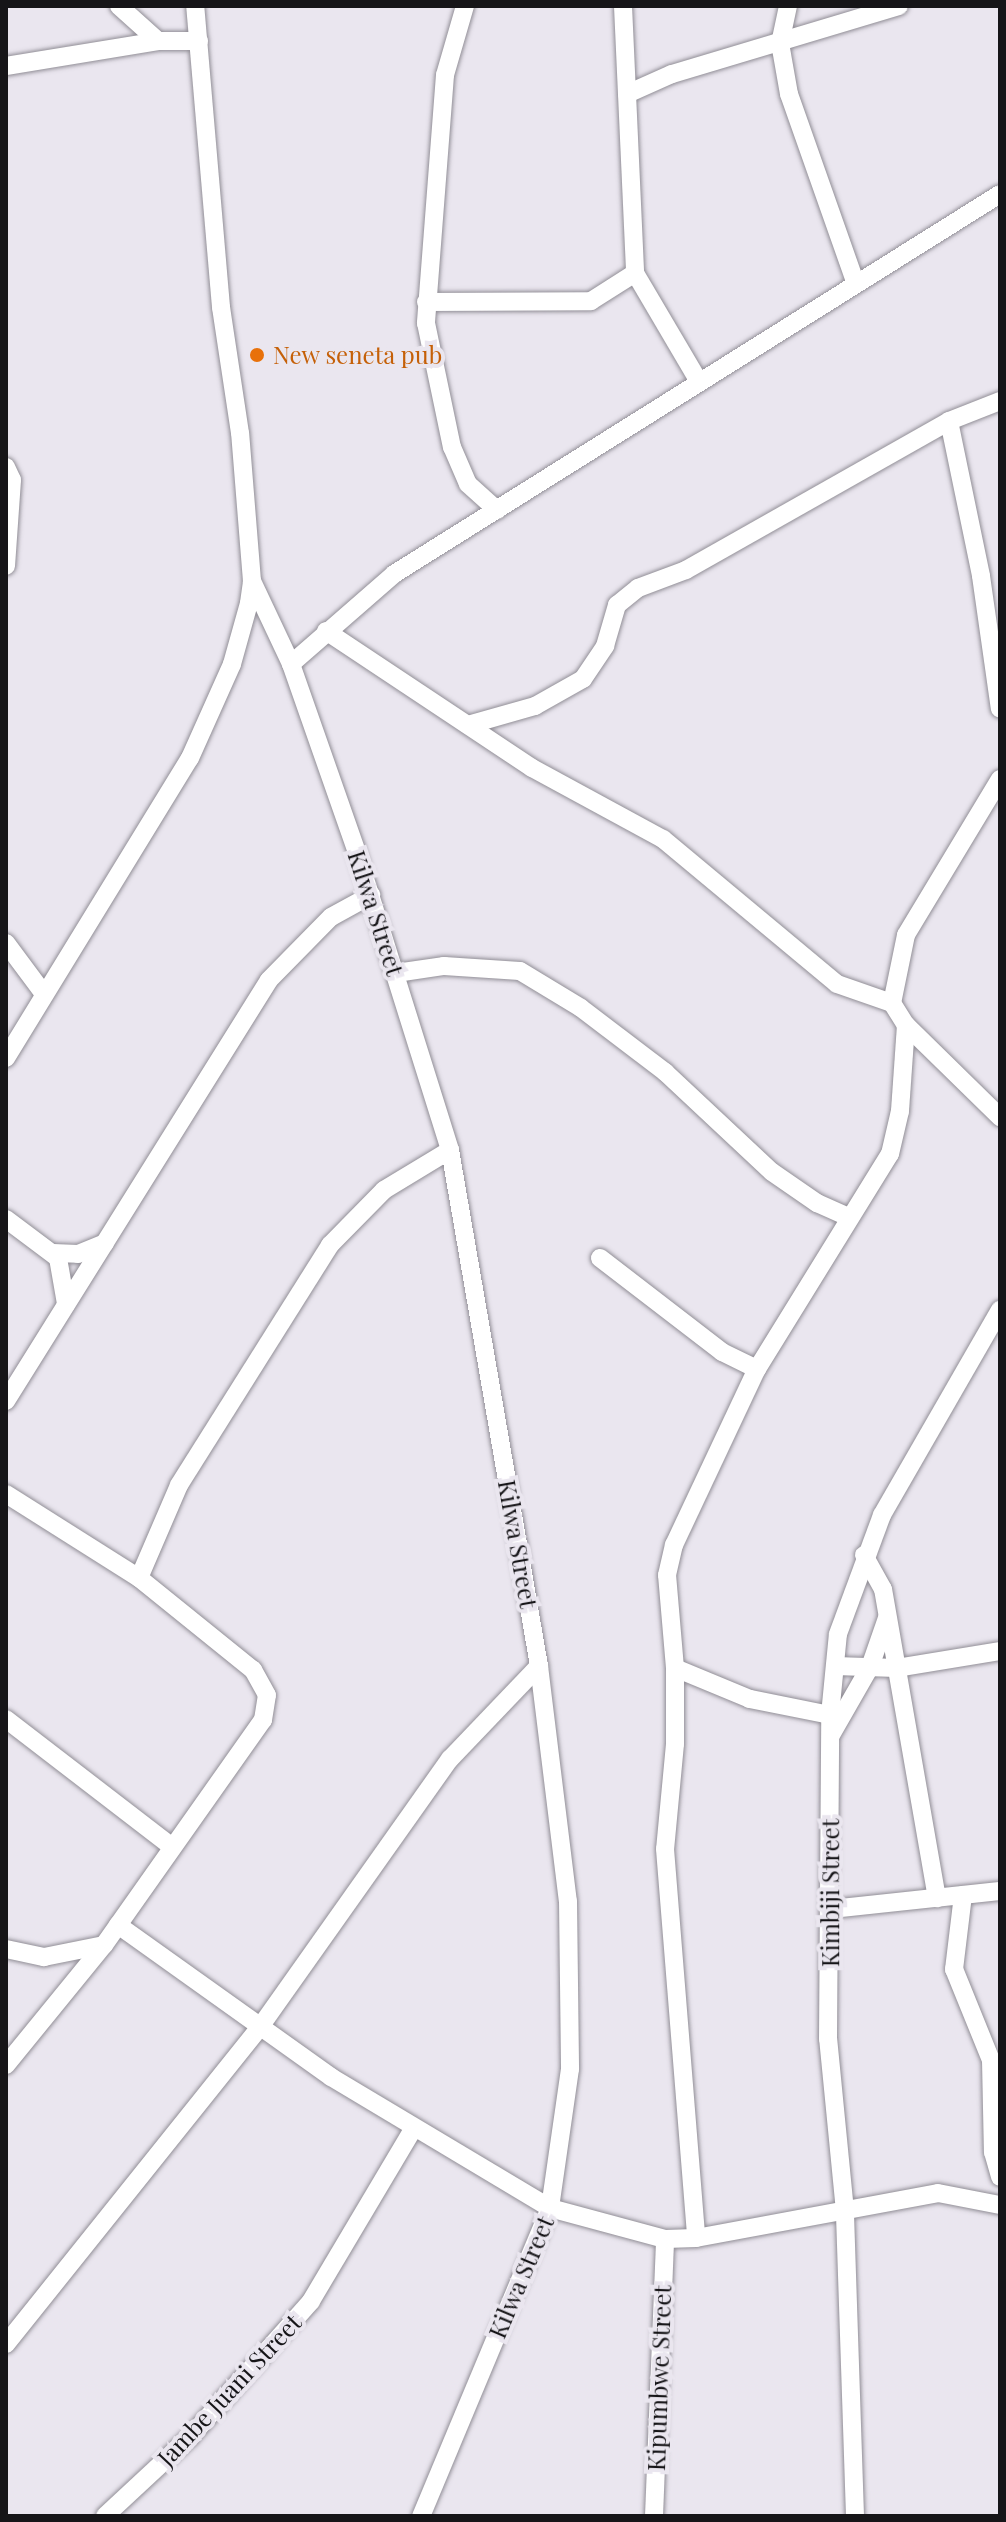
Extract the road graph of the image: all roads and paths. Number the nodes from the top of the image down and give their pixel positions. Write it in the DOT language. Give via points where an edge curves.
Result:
graph roads {
  1 [pos="119,6"];
  2 [pos="195,6"];
  3 [pos="465,6"];
  4 [pos="623,6"];
  5 [pos="788,6"];
  6 [pos="899,6"];
  7 [pos="158,41"];
  8 [pos="199,41"];
  9 [pos="780,43"];
  10 [pos="6,66"];
  11 [pos="627,94"];
  12 [pos="1000,194"];
  13 [pos="635,273"];
  14 [pos="856,284"];
  15 [pos="426,302"];
  16 [pos="698,380"];
  17 [pos="1000,401"];
  18 [pos="949,421"];
  19 [pos="6,467"];
  20 [pos="497,510"];
  21 [pos="6,566"];
  22 [pos="252,581"];
  23 [pos="326,631"];
  24 [pos="291,664"];
  25 [pos="1000,709"];
  26 [pos="468,725"];
  27 [pos="1000,779"];
  28 [pos="371,895"];
  29 [pos="6,943"];
  30 [pos="396,973"];
  31 [pos="44,994"];
  32 [pos="892,1003"];
  33 [pos="906,1025"];
  34 [pos="6,1058"];
  35 [pos="1000,1117"];
  36 [pos="450,1150"];
  37 [pos="849,1217"];
  38 [pos="6,1219"];
  39 [pos="105,1243"];
  40 [pos="53,1253"];
  41 [pos="600,1258"];
  42 [pos="66,1304"];
  43 [pos="1000,1310"];
  44 [pos="757,1369"];
  45 [pos="6,1401"];
  46 [pos="6,1494"];
  47 [pos="864,1555"];
  48 [pos="139,1578"];
  49 [pos="888,1615"];
  50 [pos="1000,1651"];
  51 [pos="539,1666"];
  52 [pos="835,1666"];
  53 [pos="870,1667"];
  54 [pos="675,1668"];
  55 [pos="897,1668"];
  56 [pos="830,1715"];
  57 [pos="6,1719"];
  58 [pos="830,1736"];
  59 [pos="171,1846"];
  60 [pos="1000,1891"];
  61 [pos="963,1895"];
  62 [pos="937,1898"];
  63 [pos="831,1909"];
  64 [pos="118,1925"];
  65 [pos="104,1945"];
  66 [pos="6,1949"];
  67 [pos="260,2027"];
  68 [pos="6,2065"];
  69 [pos="996,2077"];
  70 [pos="413,2129"];
  71 [pos="1000,2177"];
  72 [pos="1000,2205"];
  73 [pos="550,2208"];
  74 [pos="845,2211"];
  75 [pos="696,2238"];
  76 [pos="665,2239"];
  77 [pos="6,2344"];
  78 [pos="105,2516"];
  79 [pos="421,2516"];
  80 [pos="654,2516"];
  81 [pos="855,2516"];
  1 -- 7 [label="street"];
  2 -- 8 [label="street"];
  3 -- 15 [label="street" via="445,75"];
  4 -- 11 [label="street"];
  5 -- 9 [label="street"];
  6 -- 9 [label="street"];
  7 -- 8 [label="street"];
  7 -- 10 [label="street"];
  8 -- 22 [label="street" via="221,307 240,433"];
  9 -- 11 [label="street" via="672,74"];
  9 -- 14 [label="street" via="801,133"];
  11 -- 13 [label="street"];
  12 -- 14 [label="street"];
  13 -- 15 [label="street" via="591,301"];
  13 -- 16 [label="street"];
  14 -- 16 [label="street"];
  15 -- 20 [label="street" via="452,447 468,484"];
  16 -- 20 [label="street"];
  17 -- 18 [label="street"];
  18 -- 25 [label="street" via="981,576"];
  18 -- 26 [label="street" via="686,570 638,588 617,605 605,646 583,679 535,706"];
  19 -- 21 [label="street" via="12,480"];
  20 -- 23 [label="street" via="394,574"];
  22 -- 24 [label="street, Kilwa Street"];
  22 -- 31 [label="street" via="232,664 190,758"];
  23 -- 24 [label="street"];
  23 -- 26 [label="street"];
  24 -- 28 [label="street, Kilwa Street"];
  26 -- 32 [label="street" via="532,768 663,839 837,984"];
  27 -- 32 [label="street" via="906,935 892,981"];
  28 -- 30 [label="street, Kilwa Street"];
  28 -- 39 [label="street" via="331,917 269,980"];
  29 -- 31 [label="street"];
  30 -- 36 [label="street, Kilwa Street"];
  30 -- 37 [label="street" via="444,966 520,971 581,1008 665,1072 772,1172 817,1203"];
  31 -- 34 [label="street"];
  32 -- 33 [label="street"];
  33 -- 35 [label="street"];
  33 -- 37 [label="street" via="897,1132 872,1185"];
  36 -- 48 [label="street" via="384,1190 330,1245 179,1485"];
  36 -- 51 [label="street, Kilwa Street"];
  37 -- 44 [label="street"];
  38 -- 40 [label="street"];
  39 -- 40 [label="street" via="78,1254"];
  39 -- 42 [label="street"];
  40 -- 42 [label="street" via="62,1267"];
  41 -- 44 [label="street" via="722,1352"];
  42 -- 45 [label="street"];
  43 -- 47 [label="street, Kimbiji Street" via="927,1433"];
  44 -- 54 [label="street" via="674,1545 666,1609"];
  46 -- 48 [label="street"];
  47 -- 49 [label="street" via="883,1589"];
  47 -- 52 [label="street, Kimbiji Street" via="838,1634"];
  48 -- 59 [label="street" via="253,1670 267,1695 263,1720"];
  49 -- 53 [label="street"];
  49 -- 55 [label="street"];
  50 -- 55 [label="street"];
  51 -- 67 [label="street" via="450,1759"];
  51 -- 73 [label="street, Kilwa Street" via="556,1771 571,1992 570,2069"];
  52 -- 53 [label="street"];
  52 -- 56 [label="street, Kimbiji Street"];
  53 -- 55 [label="street"];
  53 -- 58 [label="street"];
  54 -- 56 [label="street" via="750,1699"];
  54 -- 75 [label="street" via="675,1744 665,1849"];
  55 -- 62 [label="street"];
  56 -- 58 [label="street, Kimbiji Street"];
  57 -- 59 [label="street"];
  58 -- 63 [label="street, Kimbiji Street"];
  59 -- 64 [label="street"];
  60 -- 61 [label="street"];
  61 -- 62 [label="street"];
  61 -- 69 [label="street" via="954,1969 984,2034"];
  62 -- 63 [label="street"];
  63 -- 74 [label="street, Kimbiji Street" via="828,2039"];
  64 -- 65 [label="street"];
  64 -- 67 [label="street"];
  65 -- 66 [label="street" via="44,1957"];
  65 -- 68 [label="street"];
  67 -- 70 [label="street"];
  67 -- 77 [label="street"];
  69 -- 71 [label="street" via="993,2152"];
  70 -- 73 [label="street"];
  70 -- 78 [label="street, Jambe Juani Street" via="311,2301 190,2437"];
  72 -- 74 [label="street" via="938,2193"];
  73 -- 76 [label="street"];
  73 -- 79 [label="street, Kilwa Street"];
  74 -- 75 [label="street"];
  74 -- 81 [label="street, Kimbiji Street"];
  75 -- 76 [label="street"];
  76 -- 80 [label="street, Kipumbwe Street"];
}
